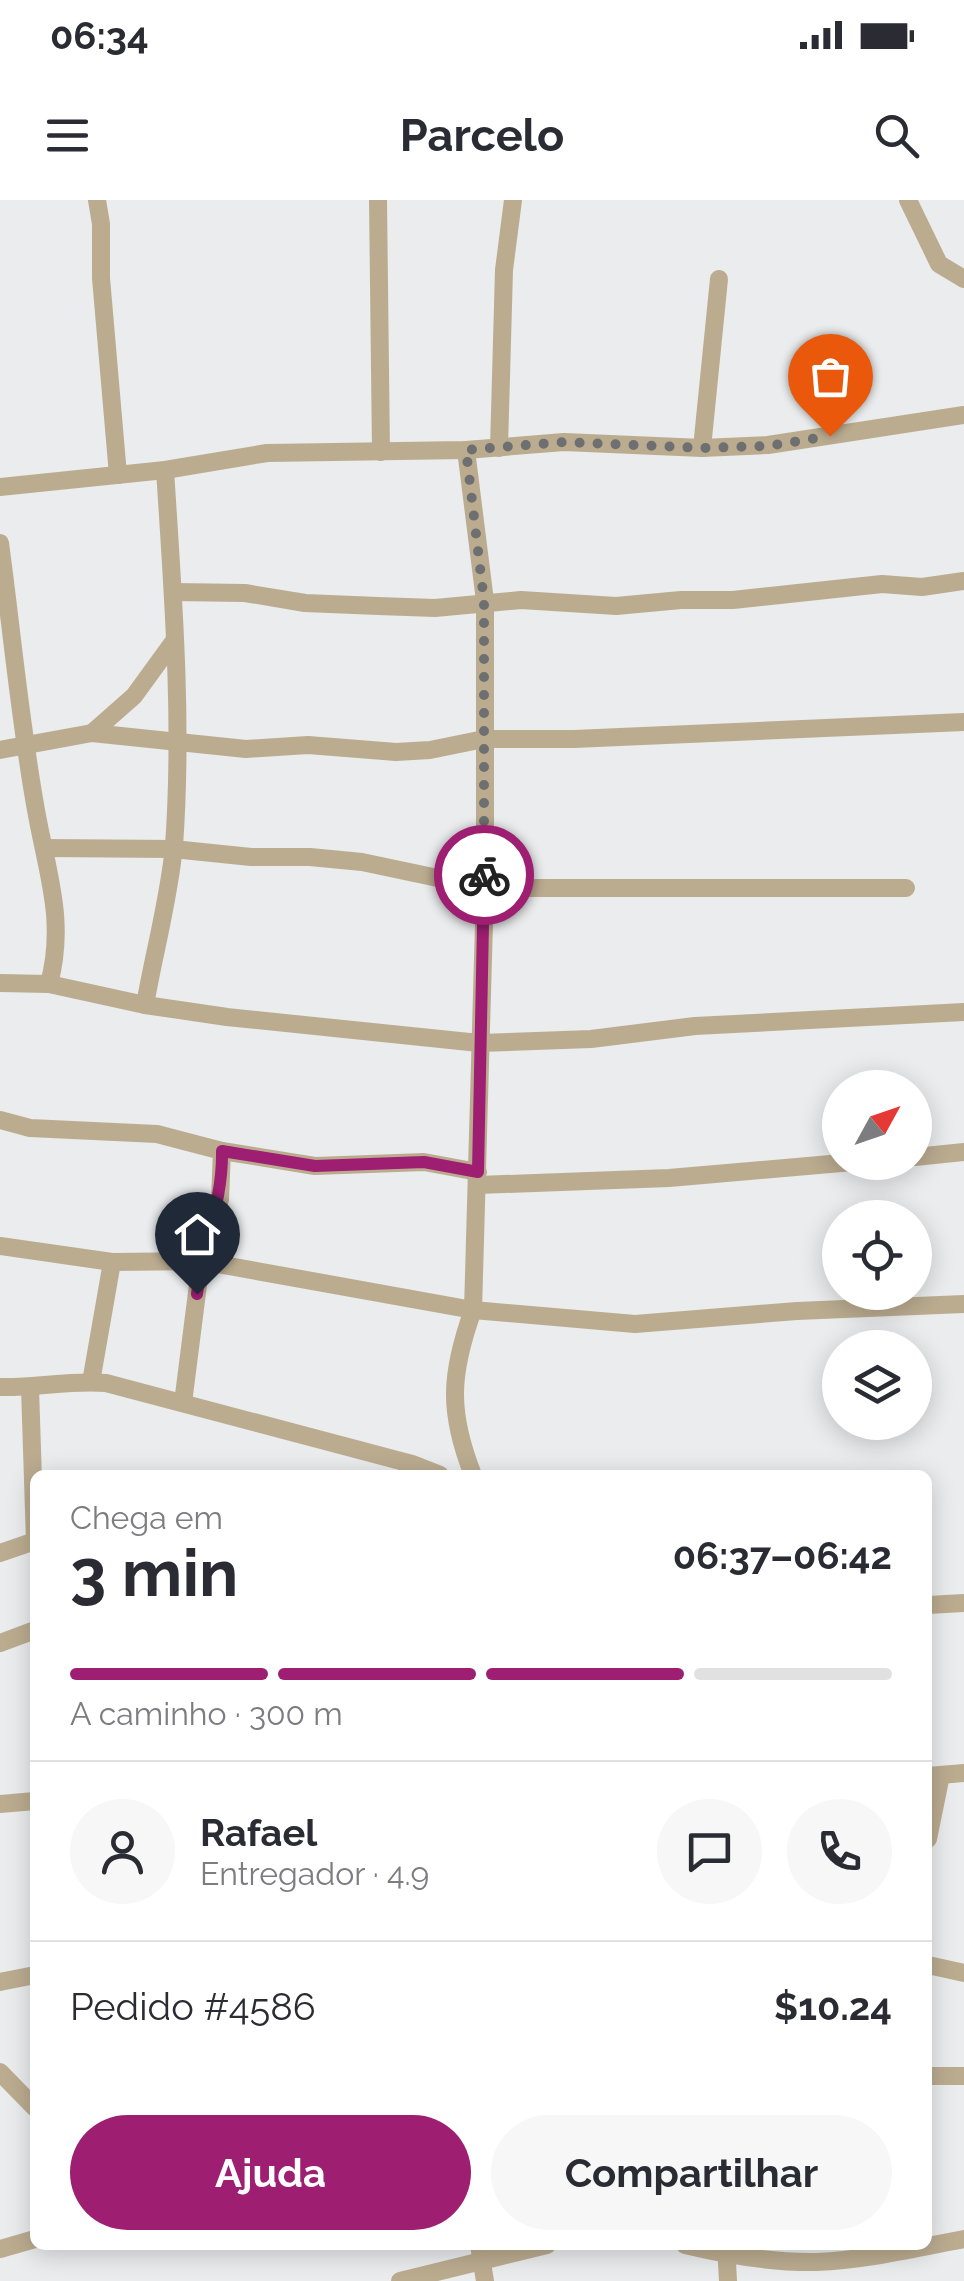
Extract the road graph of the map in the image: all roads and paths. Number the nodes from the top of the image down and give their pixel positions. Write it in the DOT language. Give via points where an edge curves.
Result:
graph roads {
  1 [pos="98,200"];
  2 [pos="378,200"];
  3 [pos="513,200"];
  4 [pos="908,200"];
  5 [pos="719,279"];
  6 [pos="964,279"];
  7 [pos="964,415"];
  8 [pos="498,448"];
  9 [pos="702,448"];
  10 [pos="466,450"];
  11 [pos="382,452"];
  12 [pos="166,470"];
  13 [pos="118,475"];
  14 [pos="0,487"];
  15 [pos="0,543"];
  16 [pos="964,581"];
  17 [pos="173,592"];
  18 [pos="484,601"];
  19 [pos="174,642"];
  20 [pos="964,722"];
  21 [pos="92,734"];
  22 [pos="484,739"];
  23 [pos="178,742"];
  24 [pos="27,747"];
  25 [pos="0,750"];
  26 [pos="44,848"];
  27 [pos="174,849"];
  28 [pos="484,888"];
  29 [pos="906,888"];
  30 [pos="49,984"];
  31 [pos="3,987"];
  32 [pos="145,1005"];
  33 [pos="964,1012"];
  34 [pos="479,1042"];
  35 [pos="0,1120"];
  36 [pos="222,1151"];
  37 [pos="964,1152"];
  38 [pos="932,1155"];
  39 [pos="822,1165"];
  40 [pos="478,1178"];
  41 [pos="0,1246"];
  42 [pos="112,1262"];
  43 [pos="201,1262"];
  44 [pos="964,1304"];
  45 [pos="473,1310"];
  46 [pos="91,1382"];
  47 [pos="0,1387"];
  48 [pos="30,1388"];
  49 [pos="183,1403"];
  50 [pos="33,1470"];
  51 [pos="427,1470"];
  52 [pos="471,1470"];
  53 [pos="30,1543"];
  54 [pos="0,1553"];
  55 [pos="964,1603"];
  56 [pos="932,1605"];
  57 [pos="30,1632"];
  58 [pos="0,1643"];
  59 [pos="964,1773"];
  60 [pos="934,1776"];
  61 [pos="30,1801"];
  62 [pos="0,1804"];
  63 [pos="932,1966"];
  64 [pos="964,1973"];
  65 [pos="30,1977"];
  66 [pos="0,1982"];
  67 [pos="0,2072"];
  68 [pos="932,2076"];
  69 [pos="964,2076"];
  70 [pos="30,2103"];
  71 [pos="964,2240"];
  72 [pos="30,2241"];
  73 [pos="932,2245"];
  74 [pos="0,2249"];
  75 [pos="505,2250"];
  76 [pos="726,2250"];
  77 [pos="898,2250"];
  78 [pos="480,2253"];
  79 [pos="400,2281"];
  80 [pos="486,2281"];
  81 [pos="728,2281"];
  1 -- 13 [label="street"];
  2 -- 11 [label="street"];
  3 -- 8 [label="street"];
  4 -- 6 [label="street" via="939,264"];
  5 -- 9 [label="street"];
  7 -- 9 [label="street" via="768,446"];
  8 -- 9 [label="street" via="564,442"];
  8 -- 10 [label="street"];
  10 -- 11 [label="street"];
  10 -- 18 [label="street"];
  11 -- 12 [label="street" via="266,452"];
  12 -- 13 [label="street"];
  12 -- 17 [label="street"];
  13 -- 14 [label="street"];
  15 -- 24 [label="street"];
  16 -- 18 [label="street" via="616,606"];
  17 -- 18 [label="street" via="416,607"];
  17 -- 19 [label="street"];
  18 -- 22 [label="street"];
  19 -- 21 [label="street" via="134,696"];
  19 -- 23 [label="street"];
  20 -- 22 [label="street"];
  21 -- 23 [label="street"];
  21 -- 24 [label="street"];
  22 -- 23 [label="street" via="396,752"];
  22 -- 28 [label="street"];
  23 -- 27 [label="street"];
  24 -- 25 [label="street"];
  24 -- 26 [label="street"];
  26 -- 27 [label="street"];
  26 -- 30 [label="street" via="58,924"];
  27 -- 28 [label="street" via="362,862"];
  27 -- 32 [label="street"];
  28 -- 29 [label="street"];
  28 -- 34 [label="street"];
  30 -- 31 [label="street"];
  30 -- 32 [label="street"];
  32 -- 34 [label="street"];
  33 -- 34 [label="street"];
  34 -- 40 [label="street"];
  35 -- 36 [label="street" via="30,1128 157,1134"];
  36 -- 40 [label="street" via="315,1166 424,1162"];
  36 -- 43 [label="street" via="220,1199"];
  37 -- 38 [label="street"];
  39 -- 40 [label="street" via="669,1178"];
  40 -- 45 [label="street"];
  41 -- 42 [label="street"];
  42 -- 43 [label="street"];
  42 -- 46 [label="street"];
  43 -- 45 [label="street"];
  43 -- 49 [label="street"];
  44 -- 45 [label="street" via="635,1324"];
  45 -- 52 [label="street" via="454,1398 457,1435"];
  46 -- 48 [label="street"];
  46 -- 49 [label="street"];
  47 -- 48 [label="street"];
  48 -- 50 [label="street"];
  49 -- 51 [label="street"];
  53 -- 54 [label="street"];
  55 -- 56 [label="street"];
  57 -- 58 [label="street"];
  59 -- 60 [label="street"];
  61 -- 62 [label="street"];
  63 -- 64 [label="street"];
  65 -- 66 [label="street"];
  67 -- 70 [label="street"];
  68 -- 69 [label="street"];
  71 -- 73 [label="street"];
  72 -- 74 [label="street"];
  75 -- 78 [label="street"];
  76 -- 77 [label="street" via="826,2261"];
  76 -- 81 [label="street"];
  78 -- 79 [label="street"];
  78 -- 80 [label="street"];
}
